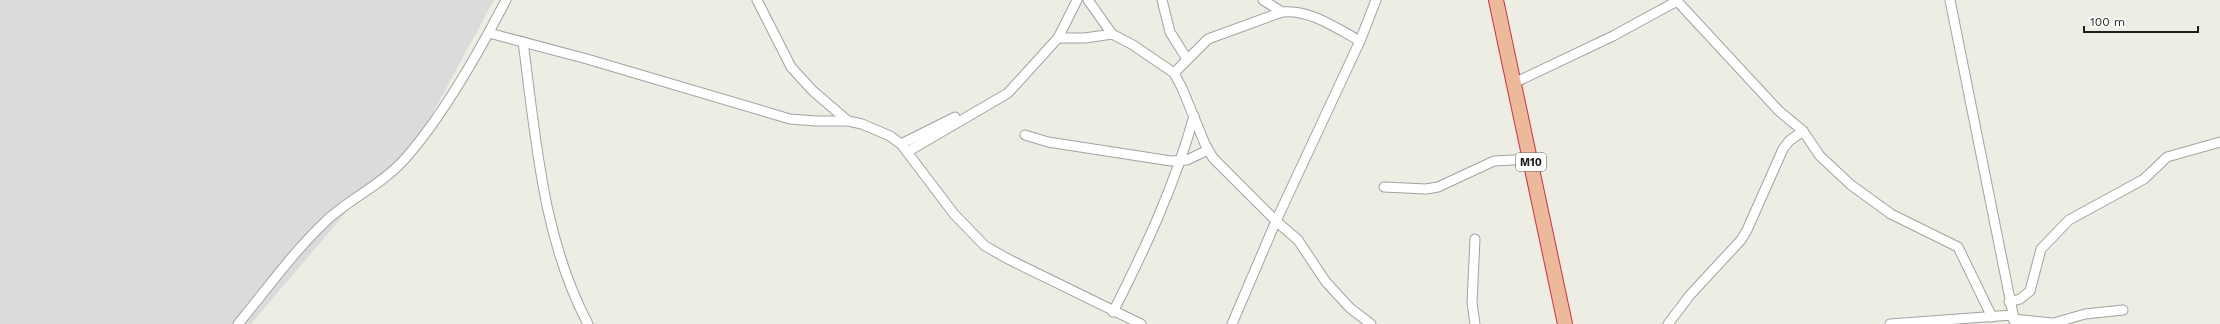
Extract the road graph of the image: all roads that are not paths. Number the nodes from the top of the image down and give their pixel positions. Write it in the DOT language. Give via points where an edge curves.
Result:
graph roads {
  1 [pos="506,0"];
  2 [pos="757,0"];
  3 [pos="1077,0"];
  4 [pos="1088,0"];
  5 [pos="1162,0"];
  6 [pos="1263,0"];
  7 [pos="1376,0"];
  8 [pos="1496,0"];
  9 [pos="1950,0"];
  10 [pos="1282,12"];
  11 [pos="489,33"];
  12 [pos="1112,34"];
  13 [pos="1058,38"];
  14 [pos="1360,41"];
  15 [pos="523,42"];
  16 [pos="1187,59"];
  17 [pos="1174,73"];
  18 [pos="1514,82"];
  19 [pos="974,112"];
  20 [pos="1194,116"];
  21 [pos="848,120"];
  22 [pos="1803,131"];
  23 [pos="1025,135"];
  24 [pos="2220,142"];
  25 [pos="901,144"];
  26 [pos="1208,150"];
  27 [pos="907,152"];
  28 [pos="1530,159"];
  29 [pos="1180,161"];
  30 [pos="1384,187"];
  31 [pos="1276,221"];
  32 [pos="1475,239"];
  33 [pos="2010,302"];
  34 [pos="2123,310"];
  35 [pos="1113,312"];
  36 [pos="1992,317"];
  37 [pos="2014,319"];
  38 [pos="2060,323"];
  39 [pos="238,324"];
  40 [pos="588,324"];
  41 [pos="1141,324"];
  42 [pos="1232,324"];
  43 [pos="1371,324"];
  44 [pos="1475,324"];
  45 [pos="1564,324"];
  46 [pos="1668,324"];
  47 [pos="1890,324"];
  1 -- 11 [label="street"];
  2 -- 21 [label="street" via="792,67 813,91"];
  3 -- 13 [label="street"];
  4 -- 12 [label="street"];
  5 -- 16 [label="street" via="1170,32"];
  6 -- 10 [label="street"];
  7 -- 14 [label="street"];
  8 -- 18 [label="highway, M10"];
  9 -- 33 [label="street"];
  10 -- 14 [label="street" via="1303,13"];
  10 -- 16 [label="street" via="1208,39"];
  11 -- 15 [label="street"];
  11 -- 39 [label="street" via="416,146 389,175 328,220"];
  12 -- 13 [label="street"];
  12 -- 17 [label="street"];
  13 -- 19 [label="street" via="1008,93 989,106"];
  14 -- 31 [label="street"];
  15 -- 21 [label="street" via="790,119"];
  15 -- 40 [label="street" via="539,161 552,230 568,282"];
  16 -- 17 [label="street"];
  17 -- 20 [label="street"];
  18 -- 22 [label="street" via="1613,36 1677,1 1763,95"];
  18 -- 28 [label="highway, M10"];
  19 -- 25 [label="street" via="956,117"];
  19 -- 27 [label="street"];
  20 -- 26 [label="street"];
  20 -- 29 [label="street"];
  21 -- 25 [label="street" via="880,131"];
  22 -- 36 [label="street" via="1820,156 1851,185 1891,214 1958,248"];
  22 -- 46 [label="street" via="1783,149 1741,240 1690,295"];
  23 -- 29 [label="street" via="1048,142"];
  24 -- 33 [label="street" via="2167,157 2144,179 2069,220 2041,249 2030,291 2020,299"];
  25 -- 27 [label="street"];
  26 -- 29 [label="street"];
  26 -- 31 [label="street" via="1222,168"];
  27 -- 35 [label="street" via="954,214 985,246"];
  28 -- 30 [label="street" via="1494,161 1426,189"];
  28 -- 45 [label="highway, M10"];
  29 -- 35 [label="street" via="1150,239"];
  31 -- 42 [label="street"];
  31 -- 43 [label="street" via="1298,240 1326,282 1350,308"];
  32 -- 44 [label="street" via="1472,303"];
  33 -- 37 [label="street"];
  34 -- 38 [label="street" via="2085,314"];
  35 -- 41 [label="street"];
  36 -- 37 [label="street"];
  36 -- 47 [label="street"];
  37 -- 38 [label="street"];
}
